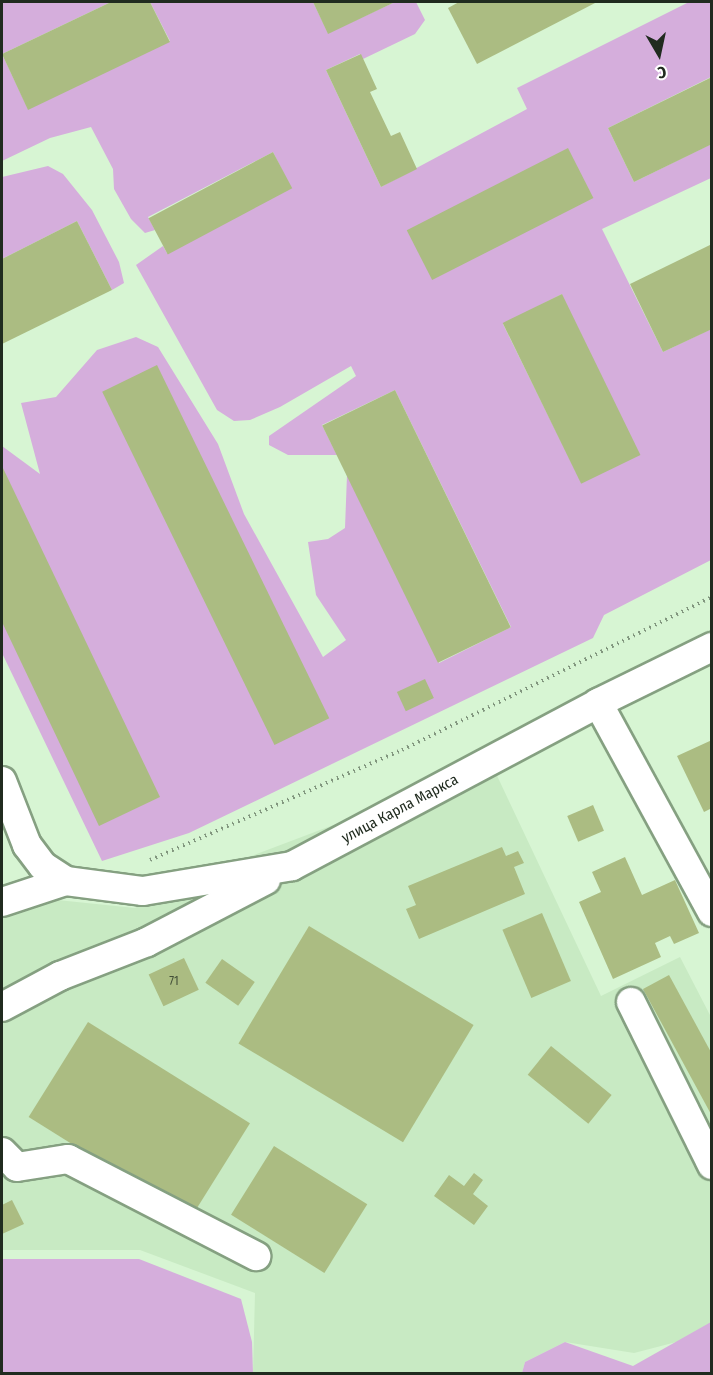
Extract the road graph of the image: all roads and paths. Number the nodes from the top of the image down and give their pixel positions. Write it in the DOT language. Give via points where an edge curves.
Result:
graph roads {
  1 [pos="711,597"];
  2 [pos="711,647"];
  3 [pos="598,703"];
  4 [pos="2,781"];
  5 [pos="142,863"];
  6 [pos="292,866"];
  7 [pos="703,876"];
  8 [pos="66,881"];
  9 [pos="2,902"];
  10 [pos="711,912"];
  11 [pos="631,1002"];
  12 [pos="2,1007"];
  13 [pos="2,1152"];
  14 [pos="711,1165"];
  15 [pos="256,1256"];
  1 -- 5 [label="path" via="402,750"];
  2 -- 3 [label="street, улица Карла Маркса"];
  3 -- 6 [label="street, улица Карла Маркса"];
  3 -- 7 [label="street"];
  4 -- 8 [label="street, улица Карла Маркса" via="27,845 42,866"];
  6 -- 8 [label="street, улица Карла Маркса" via="142,891"];
  6 -- 12 [label="street" via="147,942 60,976"];
  7 -- 10 [label="street"];
  8 -- 9 [label="street, улица Карла Маркса"];
  11 -- 14 [label="street"];
  13 -- 15 [label="street" via="17,1167 68,1159"];
}
